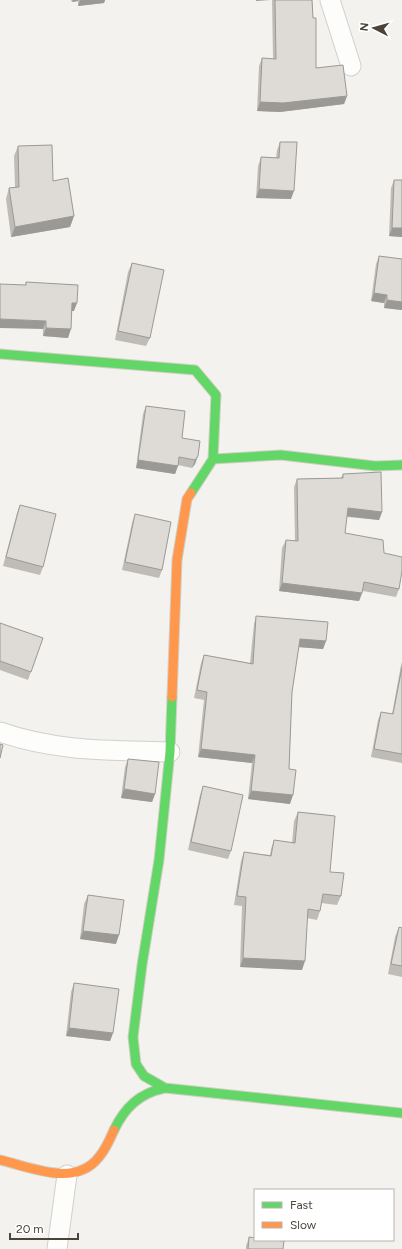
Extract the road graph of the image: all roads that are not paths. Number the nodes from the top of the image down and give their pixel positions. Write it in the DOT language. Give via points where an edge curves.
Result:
graph roads {
  1 [pos="330,0"];
  2 [pos="351,66"];
  3 [pos="0,354"];
  4 [pos="213,459"];
  5 [pos="402,465"];
  6 [pos="0,732"];
  7 [pos="170,752"];
  8 [pos="165,1088"];
  9 [pos="402,1113"];
  10 [pos="0,1160"];
  11 [pos="67,1175"];
  12 [pos="57,1249"];
  1 -- 2 [label="street"];
  3 -- 4 [label="street" via="195,370 216,396"];
  4 -- 5 [label="street" via="280,455 375,466"];
  4 -- 7 [label="street" via="187,498 177,560"];
  6 -- 7 [label="street" via="25,740 68,748"];
  7 -- 8 [label="street" via="159,860 133,1036 136,1064 144,1076"];
  8 -- 9 [label="street"];
  8 -- 11 [label="street" via="141,1096 128,1107 115,1127 106,1149 83,1171"];
  10 -- 11 [label="street"];
  11 -- 12 [label="street"];
}
